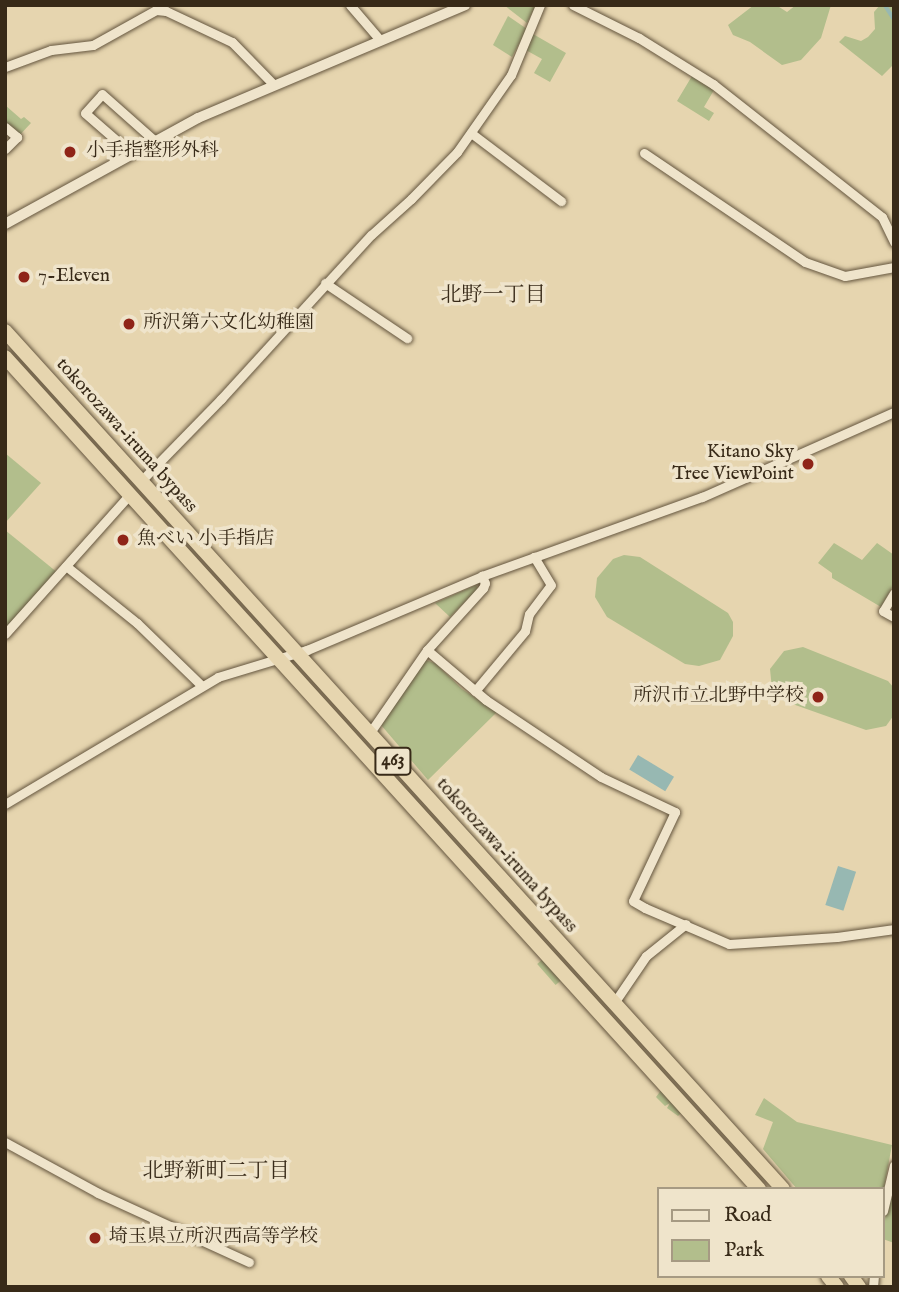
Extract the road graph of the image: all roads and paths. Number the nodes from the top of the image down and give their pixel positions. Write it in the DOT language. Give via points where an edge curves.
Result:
graph roads {
  1 [pos="350,5"];
  2 [pos="465,5"];
  3 [pos="540,5"];
  4 [pos="573,5"];
  5 [pos="380,40"];
  6 [pos="5,67"];
  7 [pos="274,85"];
  8 [pos="5,127"];
  9 [pos="471,133"];
  10 [pos="155,141"];
  11 [pos="5,149"];
  12 [pos="132,153"];
  13 [pos="644,153"];
  14 [pos="561,201"];
  15 [pos="5,223"];
  16 [pos="894,242"];
  17 [pos="894,267"];
  18 [pos="325,283"];
  19 [pos="5,331"];
  20 [pos="407,338"];
  21 [pos="5,356"];
  22 [pos="894,412"];
  23 [pos="141,481"];
  24 [pos="130,494"];
  25 [pos="534,557"];
  26 [pos="66,566"];
  27 [pos="482,576"];
  28 [pos="894,593"];
  29 [pos="894,617"];
  30 [pos="5,634"];
  31 [pos="426,650"];
  32 [pos="296,654"];
  33 [pos="277,656"];
  34 [pos="201,685"];
  35 [pos="475,691"];
  36 [pos="369,734"];
  37 [pos="5,804"];
  38 [pos="686,925"];
  39 [pos="894,929"];
  40 [pos="614,1003"];
  41 [pos="5,1142"];
  42 [pos="894,1165"];
  43 [pos="757,1187"];
  44 [pos="781,1187"];
  45 [pos="885,1203"];
  46 [pos="249,1262"];
  1 -- 5 [label="street"];
  2 -- 5 [label="street"];
  3 -- 9 [label="street" via="511,75"];
  4 -- 16 [label="street" via="639,38 713,84 882,217"];
  5 -- 7 [label="street"];
  6 -- 7 [label="street" via="51,50 93,46 156,10 232,42"];
  7 -- 10 [label="street"];
  8 -- 11 [label="street" via="17,137"];
  9 -- 14 [label="street"];
  9 -- 18 [label="street"];
  10 -- 12 [label="street"];
  10 -- 12 [label="street" via="102,94 85,113"];
  12 -- 15 [label="street"];
  13 -- 17 [label="street" via="805,262 845,276"];
  18 -- 20 [label="street"];
  18 -- 23 [label="street"];
  19 -- 23 [label="highway, tokorozawa-iruma bypass / 463"];
  21 -- 24 [label="highway, tokorozawa-iruma bypass / 463"];
  22 -- 25 [label="street" via="702,497"];
  23 -- 32 [label="highway, tokorozawa-iruma bypass / 463"];
  24 -- 26 [label="street"];
  24 -- 33 [label="highway, tokorozawa-iruma bypass / 463"];
  25 -- 27 [label="street"];
  25 -- 35 [label="street" via="551,585 529,614 525,631"];
  26 -- 30 [label="street"];
  26 -- 34 [label="street"];
  27 -- 31 [label="street" via="484,588"];
  27 -- 32 [label="street"];
  28 -- 29 [label="street" via="883,611"];
  31 -- 35 [label="street"];
  31 -- 36 [label="street"];
  32 -- 33 [label="street"];
  32 -- 36 [label="highway, tokorozawa-iruma bypass / 463"];
  33 -- 34 [label="street"];
  33 -- 43 [label="highway, tokorozawa-iruma bypass / 463"];
  34 -- 37 [label="street"];
  35 -- 38 [label="street" via="601,776 675,812 633,901"];
  36 -- 40 [label="highway, tokorozawa-iruma bypass / 463"];
  38 -- 39 [label="street" via="729,944"];
  38 -- 40 [label="street" via="646,956"];
  40 -- 44 [label="highway, tokorozawa-iruma bypass / 463"];
  41 -- 46 [label="street" via="98,1193"];
  42 -- 45 [label="street"];
}
